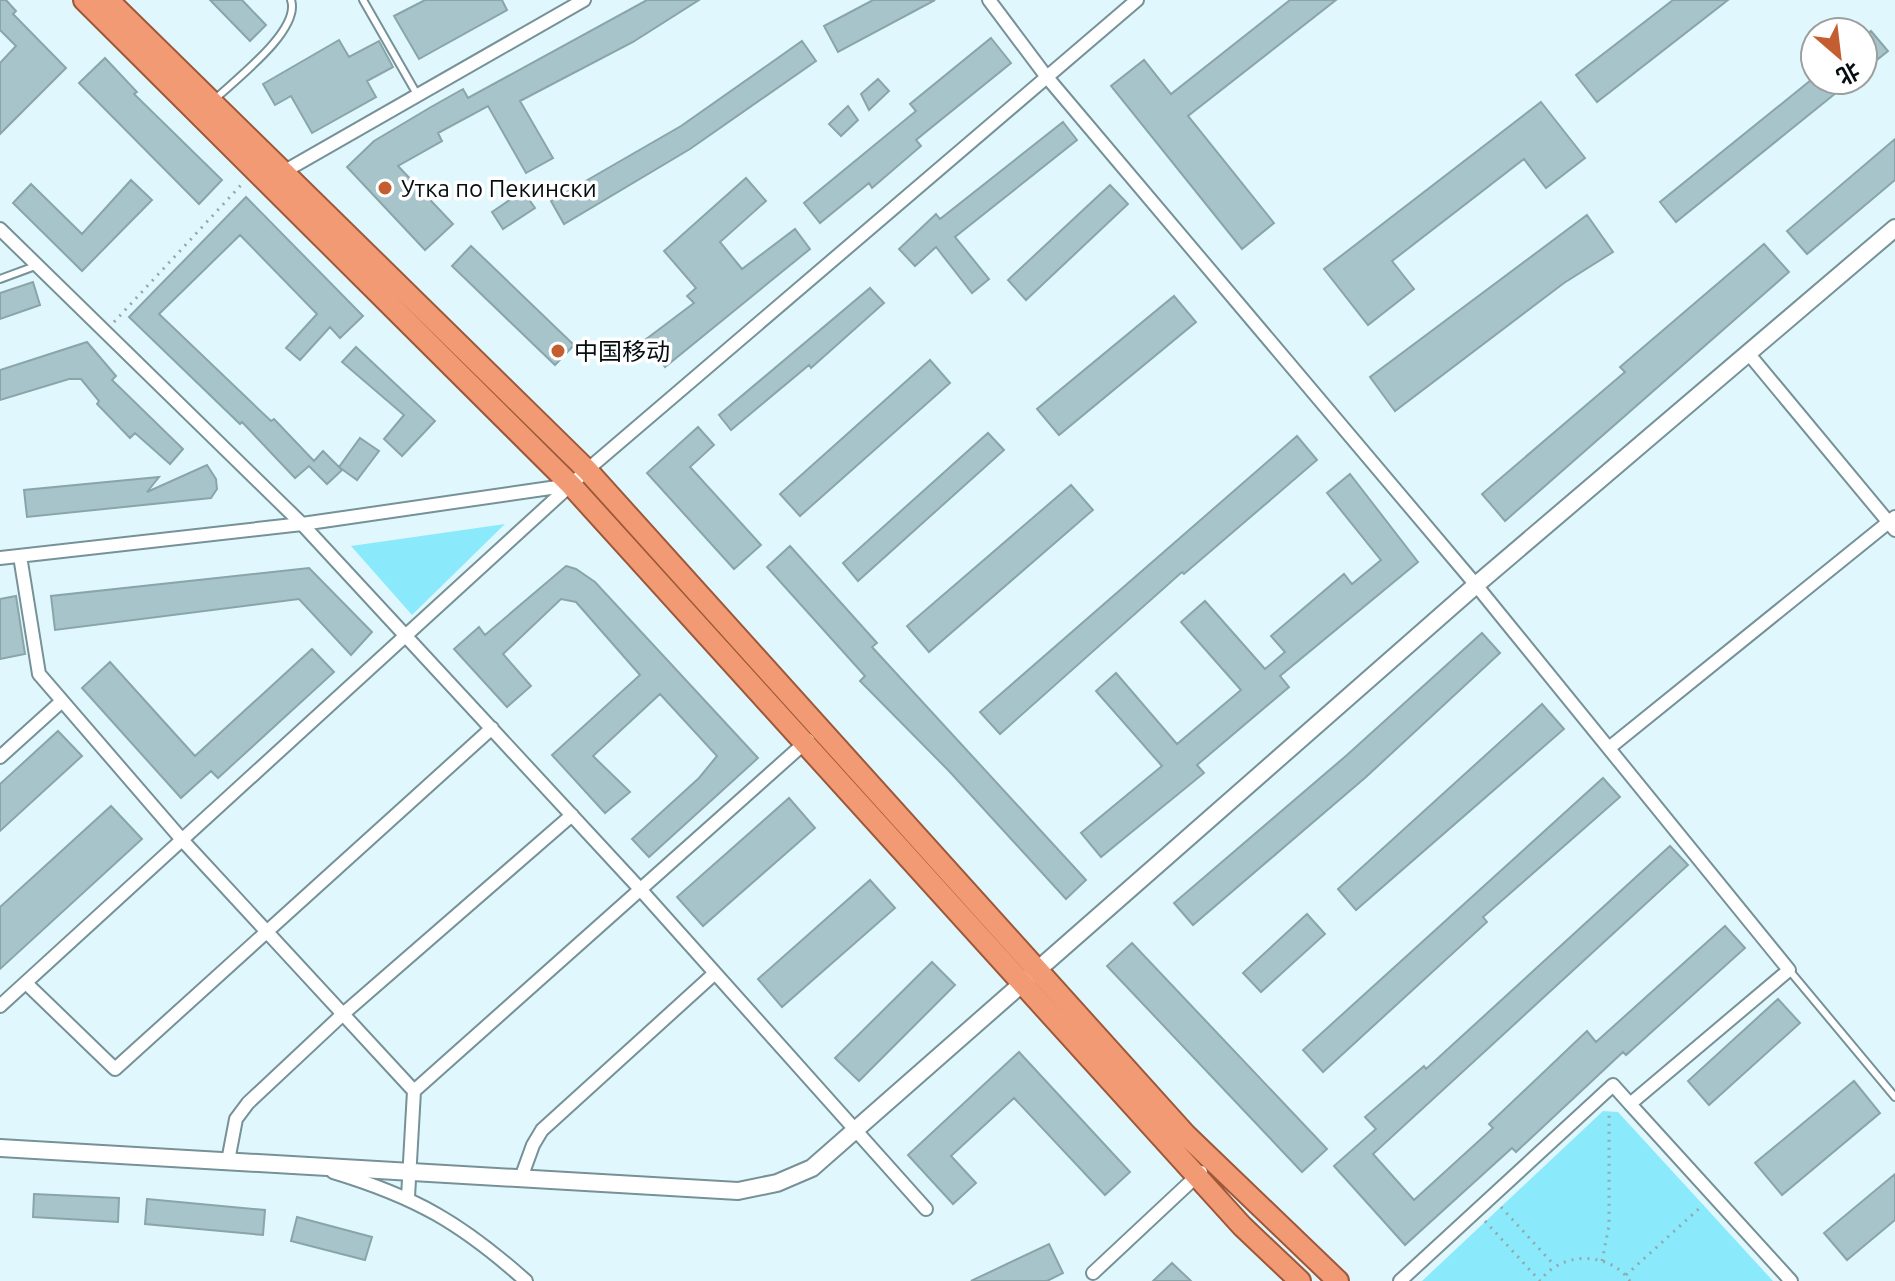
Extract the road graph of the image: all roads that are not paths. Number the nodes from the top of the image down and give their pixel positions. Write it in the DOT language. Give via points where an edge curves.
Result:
graph roads {
  1 [pos="84,0"];
  2 [pos="108,0"];
  3 [pos="291,0"];
  4 [pos="363,0"];
  5 [pos="584,0"];
  6 [pos="989,0"];
  7 [pos="1137,0"];
  8 [pos="1046,76"];
  9 [pos="418,96"];
  10 [pos="211,103"];
  11 [pos="268,176"];
  12 [pos="1895,228"];
  13 [pos="0,229"];
  14 [pos="38,265"];
  15 [pos="0,279"];
  16 [pos="1748,353"];
  17 [pos="587,470"];
  18 [pos="571,485"];
  19 [pos="1893,523"];
  20 [pos="302,524"];
  21 [pos="20,556"];
  22 [pos="0,558"];
  23 [pos="1476,585"];
  24 [pos="408,636"];
  25 [pos="62,701"];
  26 [pos="492,728"];
  27 [pos="813,736"];
  28 [pos="1609,748"];
  29 [pos="0,757"];
  30 [pos="572,815"];
  31 [pos="184,842"];
  32 [pos="640,889"];
  33 [pos="267,932"];
  34 [pos="1789,970"];
  35 [pos="715,973"];
  36 [pos="1031,976"];
  37 [pos="26,983"];
  38 [pos="0,1006"];
  39 [pos="343,1014"];
  40 [pos="414,1091"];
  41 [pos="1895,1097"];
  42 [pos="1630,1104"];
  43 [pos="856,1131"];
  44 [pos="0,1148"];
  45 [pos="228,1161"];
  46 [pos="312,1166"];
  47 [pos="1204,1168"];
  48 [pos="410,1171"];
  49 [pos="521,1178"];
  50 [pos="408,1197"];
  51 [pos="926,1209"];
  52 [pos="1090,1277"];
  53 [pos="526,1281"];
  54 [pos="1300,1281"];
  55 [pos="1338,1281"];
  56 [pos="1400,1281"];
  57 [pos="1791,1281"];
  1 -- 11 [label="highway"];
  2 -- 10 [label="highway"];
  3 -- 10 [label="lane" via="294,12 287,29"];
  4 -- 9 [label="lane"];
  5 -- 9 [label="street"];
  6 -- 8 [label="street"];
  7 -- 8 [label="street"];
  8 -- 17 [label="street"];
  8 -- 23 [label="street"];
  9 -- 11 [label="street"];
  10 -- 11 [label="highway"];
  11 -- 17 [label="highway"];
  11 -- 18 [label="highway"];
  12 -- 16 [label="street"];
  13 -- 14 [label="street"];
  14 -- 15 [label="lane"];
  14 -- 20 [label="street"];
  16 -- 19 [label="street"];
  16 -- 23 [label="street"];
  17 -- 18 [label="street"];
  17 -- 27 [label="highway"];
  18 -- 20 [label="street"];
  18 -- 24 [label="street"];
  18 -- 27 [label="highway"];
  19 -- 28 [label="street"];
  20 -- 21 [label="street"];
  20 -- 24 [label="street"];
  21 -- 22 [label="street"];
  21 -- 25 [label="street" via="35,665"];
  23 -- 28 [label="street"];
  23 -- 36 [label="street"];
  24 -- 26 [label="street"];
  24 -- 31 [label="street"];
  25 -- 29 [label="street"];
  25 -- 31 [label="street"];
  26 -- 30 [label="street"];
  26 -- 33 [label="street"];
  27 -- 32 [label="street"];
  27 -- 36 [label="highway"];
  28 -- 34 [label="street"];
  30 -- 32 [label="street"];
  30 -- 39 [label="street"];
  31 -- 33 [label="street"];
  31 -- 37 [label="street"];
  32 -- 35 [label="street"];
  32 -- 40 [label="street"];
  33 -- 37 [label="street" via="115,1069"];
  33 -- 39 [label="street"];
  34 -- 41 [label="lane"];
  34 -- 42 [label="street"];
  35 -- 43 [label="street"];
  35 -- 49 [label="street" via="542,1130"];
  36 -- 43 [label="street"];
  36 -- 47 [label="highway"];
  37 -- 38 [label="street"];
  39 -- 40 [label="street"];
  39 -- 45 [label="street" via="236,1119"];
  40 -- 48 [label="street"];
  42 -- 56 [label="street" via="1613,1085"];
  42 -- 57 [label="street"];
  43 -- 49 [label="street" via="812,1168 738,1191"];
  43 -- 51 [label="street"];
  44 -- 45 [label="street"];
  45 -- 46 [label="street"];
  46 -- 48 [label="street"];
  46 -- 50 [label="street"];
  47 -- 52 [label="street"];
  47 -- 54 [label="highway"];
  47 -- 55 [label="highway"];
  48 -- 49 [label="street"];
  48 -- 50 [label="street"];
  50 -- 53 [label="street" via="483,1242"];
}
